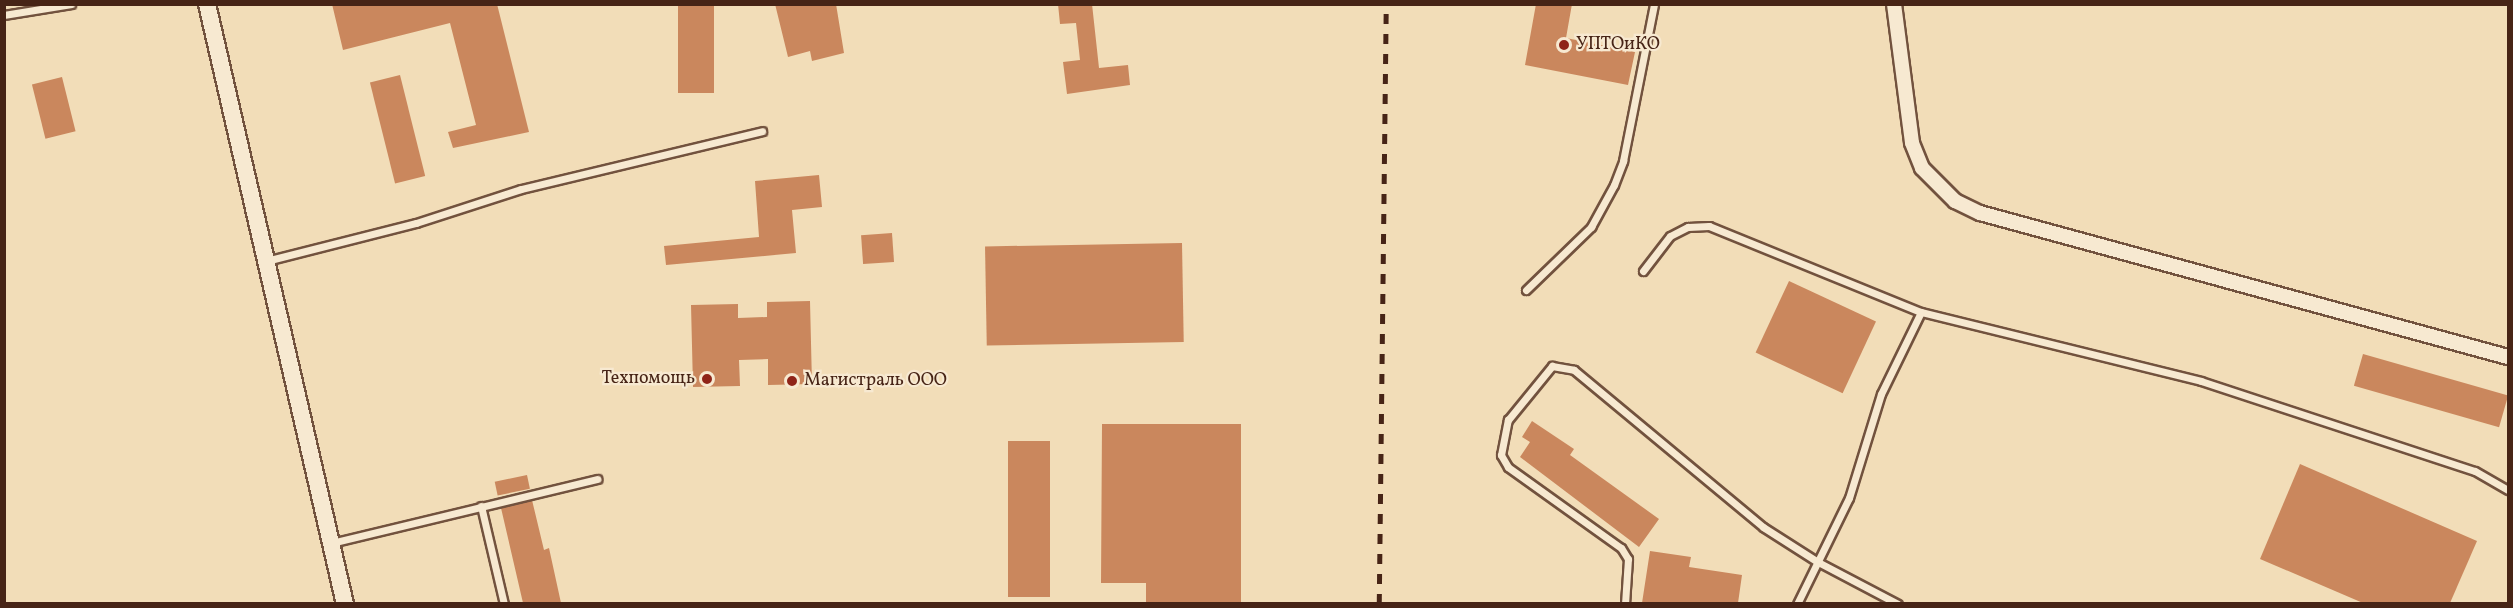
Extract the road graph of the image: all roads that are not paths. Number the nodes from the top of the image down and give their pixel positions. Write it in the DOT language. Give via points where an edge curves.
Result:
graph roads {
  1 [pos="71,4"];
  2 [pos="207,4"];
  3 [pos="1654,4"];
  4 [pos="1894,4"];
  5 [pos="4,15"];
  6 [pos="762,131"];
  7 [pos="266,261"];
  8 [pos="1643,271"];
  9 [pos="1526,290"];
  10 [pos="1921,312"];
  11 [pos="2508,357"];
  12 [pos="597,479"];
  13 [pos="2508,490"];
  14 [pos="481,506"];
  15 [pos="331,543"];
  16 [pos="1818,562"];
  17 [pos="345,603"];
  18 [pos="504,603"];
  19 [pos="1626,603"];
  20 [pos="1797,603"];
  21 [pos="1898,603"];
  1 -- 5 [label="lane"];
  2 -- 7 [label="street"];
  3 -- 9 [label="lane" via="1623,161 1614,185 1591,227"];
  4 -- 11 [label="street" via="1912,143 1922,168 1955,201 1980,213"];
  6 -- 7 [label="lane" via="521,189 416,224"];
  7 -- 15 [label="street"];
  8 -- 10 [label="lane" via="1670,236 1688,226 1709,226"];
  10 -- 13 [label="lane" via="2201,381 2475,471"];
  10 -- 16 [label="lane" via="1881,393 1861,466"];
  12 -- 14 [label="lane"];
  14 -- 15 [label="lane"];
  14 -- 18 [label="lane"];
  15 -- 17 [label="street"];
  16 -- 19 [label="lane" via="1714,489 1574,370 1552,366 1508,420 1502,455 1508,467 1621,548 1628,560"];
  16 -- 20 [label="lane"];
  16 -- 21 [label="lane"];
}
